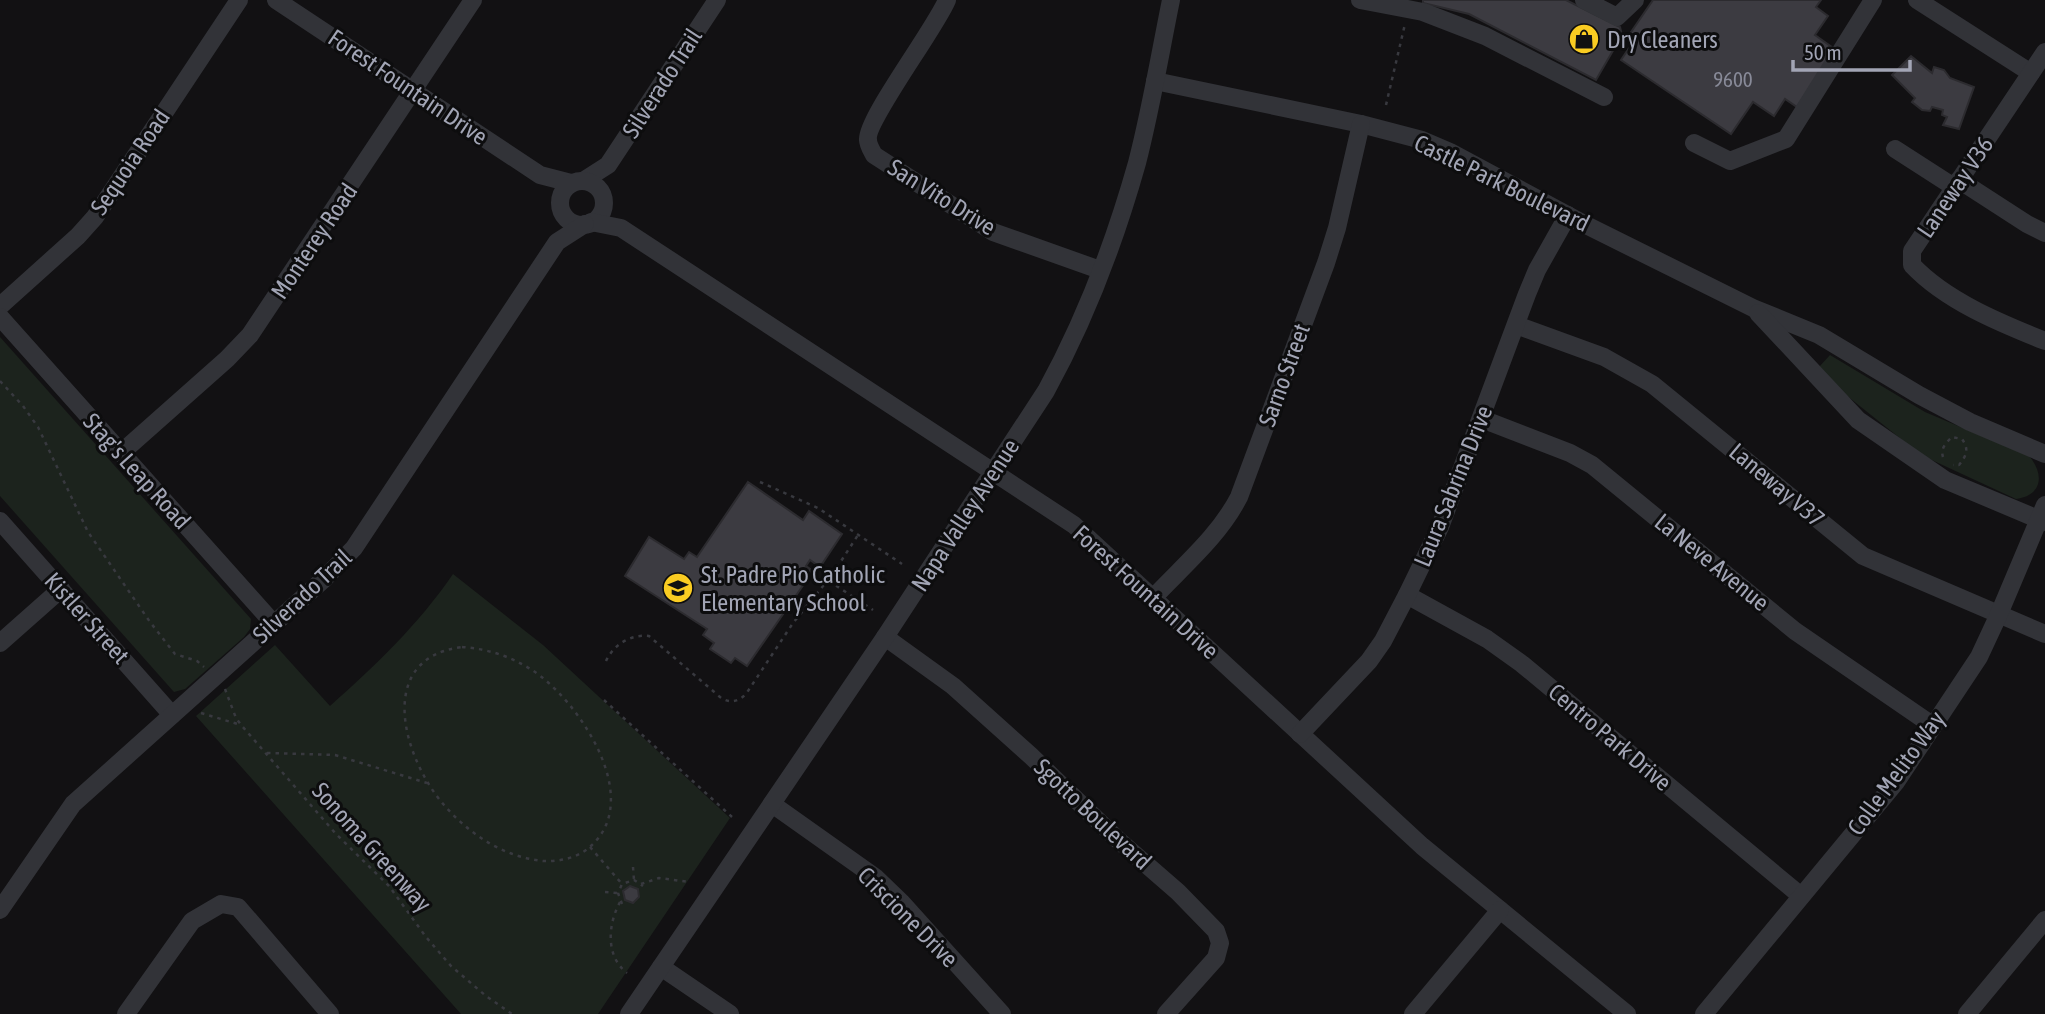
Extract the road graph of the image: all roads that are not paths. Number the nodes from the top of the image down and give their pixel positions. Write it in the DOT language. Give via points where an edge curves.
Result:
graph roads {
  1 [pos="239,0"];
  2 [pos="276,0"];
  3 [pos="473,0"];
  4 [pos="717,0"];
  5 [pos="947,0"];
  6 [pos="1171,0"];
  7 [pos="1360,0"];
  8 [pos="1584,0"];
  9 [pos="1635,0"];
  10 [pos="1873,0"];
  11 [pos="1917,0"];
  12 [pos="2045,52"];
  13 [pos="2031,73"];
  14 [pos="1155,81"];
  15 [pos="412,91"];
  16 [pos="1604,97"];
  17 [pos="1361,124"];
  18 [pos="1694,143"];
  19 [pos="1895,149"];
  20 [pos="608,165"];
  21 [pos="540,175"];
  22 [pos="577,182"];
  23 [pos="1957,184"];
  24 [pos="603,199"];
  25 [pos="561,207"];
  26 [pos="1569,215"];
  27 [pos="588,223"];
  28 [pos="621,228"];
  29 [pos="2045,233"];
  30 [pos="557,242"];
  31 [pos="1100,270"];
  32 [pos="0,306"];
  33 [pos="1753,308"];
  34 [pos="0,317"];
  35 [pos="1516,325"];
  36 [pos="2045,341"];
  37 [pos="1482,419"];
  38 [pos="121,453"];
  39 [pos="2045,454"];
  40 [pos="993,471"];
  41 [pos="2043,516"];
  42 [pos="0,521"];
  43 [pos="61,589"];
  44 [pos="1407,595"];
  45 [pos="1154,597"];
  46 [pos="1999,614"];
  47 [pos="274,624"];
  48 [pos="2045,634"];
  49 [pos="885,637"];
  50 [pos="0,643"];
  51 [pos="173,715"];
  52 [pos="1932,725"];
  53 [pos="1300,734"];
  54 [pos="772,804"];
  55 [pos="1801,896"];
  56 [pos="0,910"];
  57 [pos="1500,910"];
  58 [pos="2045,920"];
  59 [pos="661,967"];
  60 [pos="126,1014"];
  61 [pos="330,1014"];
  62 [pos="629,1014"];
  63 [pos="730,1014"];
  64 [pos="1002,1014"];
  65 [pos="1166,1014"];
  66 [pos="1413,1014"];
  67 [pos="1627,1014"];
  68 [pos="1704,1014"];
  69 [pos="1967,1014"];
  1 -- 32 [label="street, Sequoia Road" via="95,217"];
  2 -- 15 [label="street, Forest Fountain Drive"];
  3 -- 15 [label="street, Monterey Road"];
  4 -- 20 [label="street, Silverado Trail"];
  5 -- 31 [label="street, San Vito Drive" via="872,121 867,140 874,155 993,232"];
  6 -- 14 [label="street, Napa Valley Avenue"];
  7 -- 16 [label="street" via="1423,12 1485,36"];
  8 -- 9 [label="street" via="1617,16"];
  10 -- 18 [label="street" via="1786,139 1730,161"];
  11 -- 13 [label="street"];
  12 -- 13 [label="street, Laneway V36"];
  13 -- 23 [label="street, Laneway V36"];
  14 -- 17 [label="street, Castle Park Boulevard"];
  14 -- 31 [label="street, Napa Valley Avenue" via="1137,161"];
  15 -- 21 [label="street, Forest Fountain Drive"];
  15 -- 38 [label="street, Monterey Road" via="250,335"];
  17 -- 26 [label="street, Castle Park Boulevard" via="1441,148"];
  17 -- 45 [label="street, Sarno Street" via="1330,251 1239,497 1217,531"];
  19 -- 23 [label="street"];
  20 -- 22 [label="street, Silverado Trail"];
  20 -- 24 [label="street, Silverado Trail"];
  21 -- 22 [label="street, Forest Fountain Drive"];
  21 -- 25 [label="street, Forest Fountain Drive"];
  22 -- 24 [label="street" via="596,185"];
  22 -- 25 [label="street" via="564,191"];
  23 -- 29 [label="street"];
  23 -- 36 [label="street, Laneway V36" via="1912,251 1912,265 1981,314"];
  24 -- 27 [label="street" via="601,214"];
  24 -- 28 [label="street, Forest Fountain Drive"];
  25 -- 27 [label="street" via="571,221"];
  25 -- 30 [label="street, Silverado Trail"];
  26 -- 33 [label="street, Castle Park Boulevard"];
  26 -- 35 [label="street, Laura Sabrina Drive" via="1537,270"];
  27 -- 28 [label="street, Forest Fountain Drive"];
  27 -- 30 [label="street, Silverado Trail"];
  28 -- 40 [label="street, Forest Fountain Drive"];
  30 -- 47 [label="street, Silverado Trail" via="354,548"];
  31 -- 40 [label="street, Napa Valley Avenue" via="1061,364"];
  33 -- 39 [label="street, Castle Park Boulevard" via="1819,335 1969,422"];
  33 -- 41 [label="street, Castle Park Boulevard" via="1858,420 1945,480"];
  34 -- 38 [label="street, Stag's Leap Road"];
  35 -- 37 [label="street, Laura Sabrina Drive"];
  35 -- 46 [label="street, Laneway V37" via="1604,357 1652,384 1863,556"];
  37 -- 44 [label="street, Laura Sabrina Drive" via="1440,527"];
  37 -- 52 [label="street, La Neve Avenue" via="1592,466 1795,631"];
  38 -- 47 [label="street, Stag's Leap Road"];
  40 -- 45 [label="street, Forest Fountain Drive" via="1074,525"];
  40 -- 49 [label="street, Napa Valley Avenue"];
  41 -- 46 [label="street, Colle Melito Way"];
  42 -- 43 [label="street, Kistler Street"];
  43 -- 50 [label="street"];
  43 -- 51 [label="street, Kistler Street"];
  44 -- 53 [label="street, Laura Sabrina Drive" via="1369,661"];
  44 -- 55 [label="street, Centro Park Drive" via="1522,664"];
  45 -- 53 [label="street, Forest Fountain Drive"];
  46 -- 48 [label="street, Laneway V37"];
  46 -- 52 [label="street, Colle Melito Way" via="1979,657"];
  47 -- 51 [label="street, Silverado Trail"];
  49 -- 54 [label="street, Napa Valley Avenue"];
  49 -- 65 [label="street, Sgotto Boulevard" via="953,685 1216,931 1220,943 1216,958"];
  51 -- 56 [label="street, Silverado Trail" via="73,804"];
  52 -- 55 [label="street, Colle Melito Way" via="1896,782"];
  53 -- 57 [label="street, Forest Fountain Drive"];
  54 -- 59 [label="street, Napa Valley Avenue"];
  54 -- 64 [label="street, Criscione Drive" via="875,877"];
  55 -- 68 [label="street, Colle Melito Way"];
  57 -- 66 [label="street"];
  57 -- 67 [label="street, Forest Fountain Drive"];
  58 -- 69 [label="street"];
  59 -- 62 [label="street, Napa Valley Avenue"];
  59 -- 63 [label="street"];
  60 -- 61 [label="street" via="192,921 221,904 238,907"];
}
